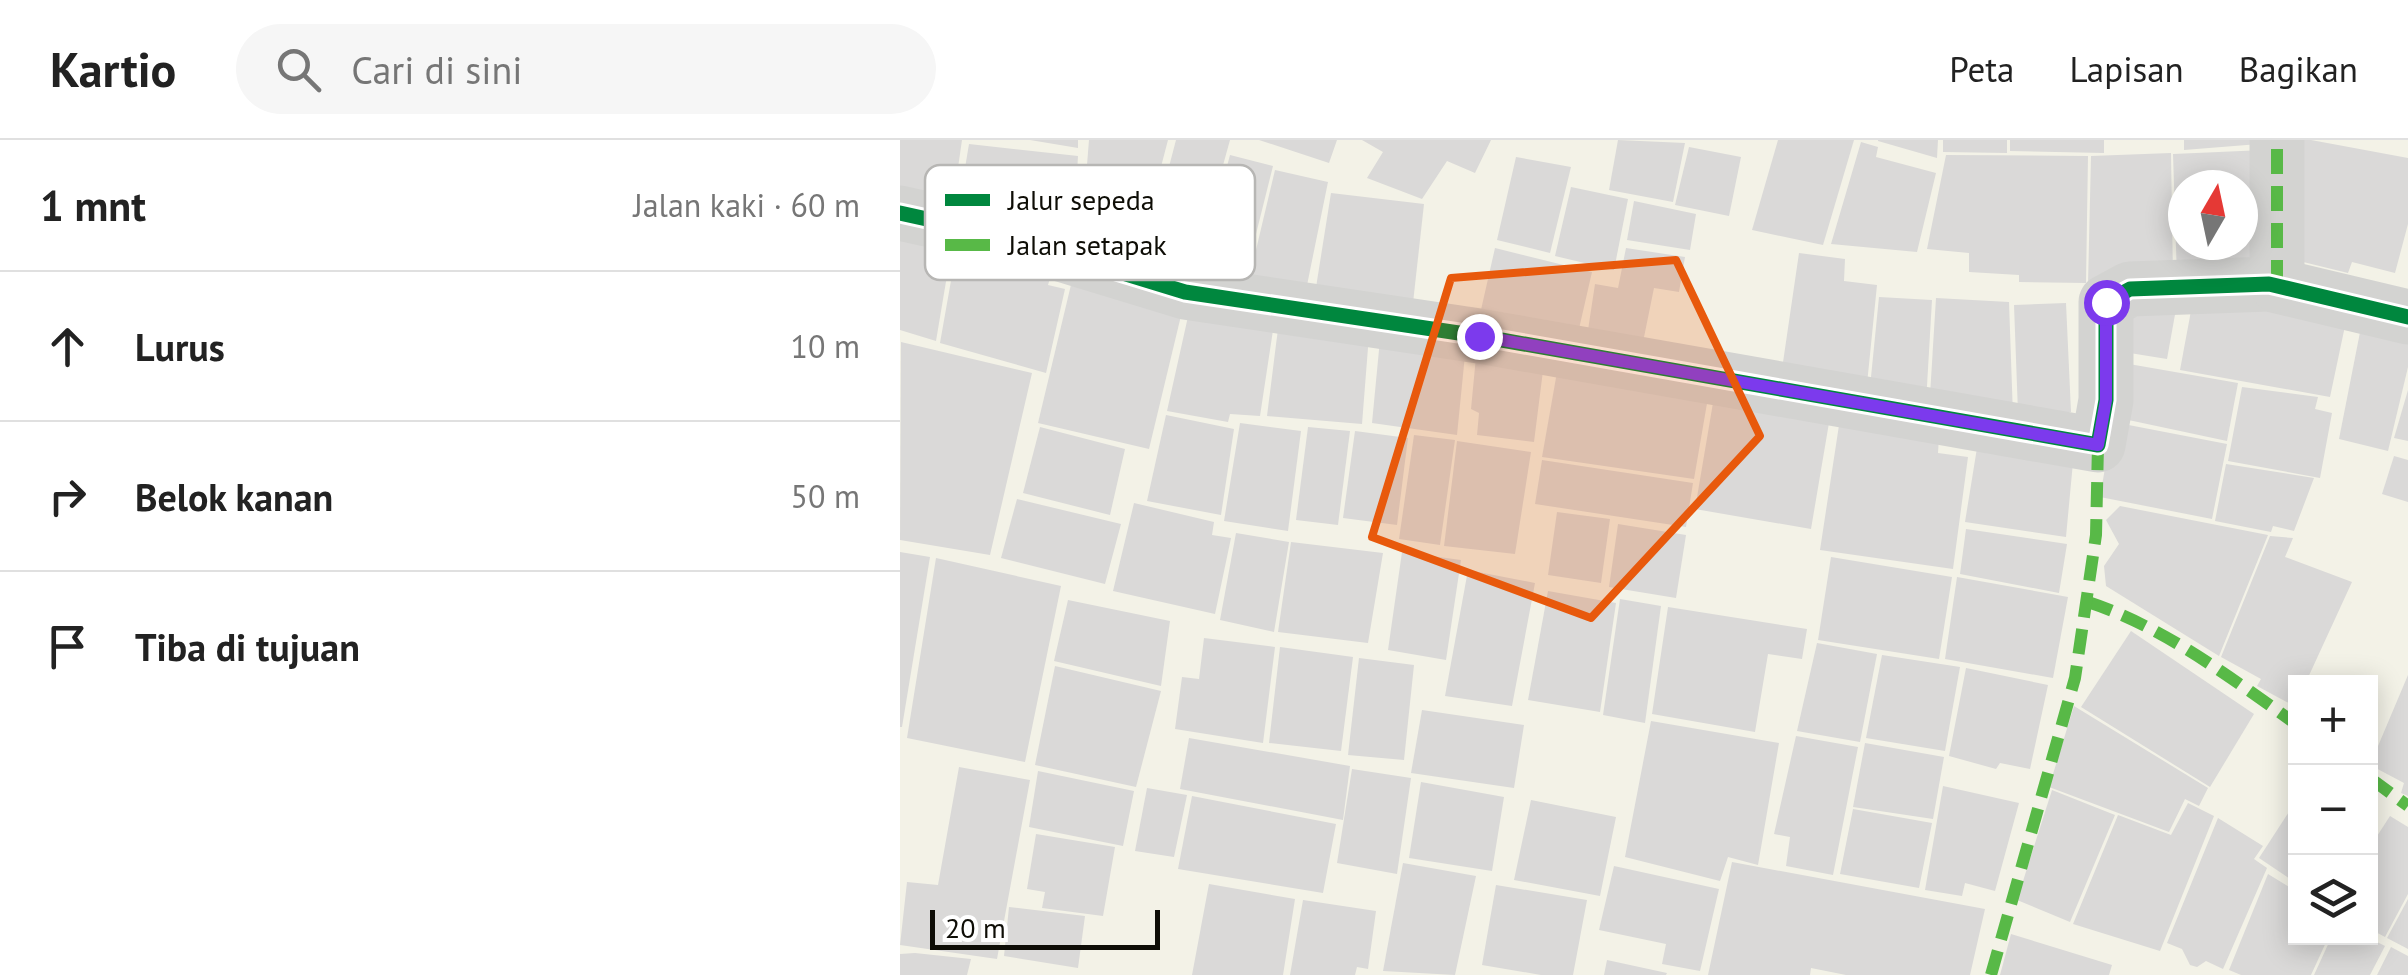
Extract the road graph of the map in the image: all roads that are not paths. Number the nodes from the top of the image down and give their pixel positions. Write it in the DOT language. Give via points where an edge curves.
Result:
graph roads {
  1 [pos="2277,140"];
  2 [pos="900,213"];
  3 [pos="925,218"];
  4 [pos="1146,280"];
  5 [pos="2276,285"];
  6 [pos="2408,317"];
  1 -- 5 [label="street"];
  2 -- 3 [label="street"];
  4 -- 5 [label="street" via="1185,292 1479,336 2098,445 2106,400 2106,302 2130,289"];
  5 -- 6 [label="street"];
}
